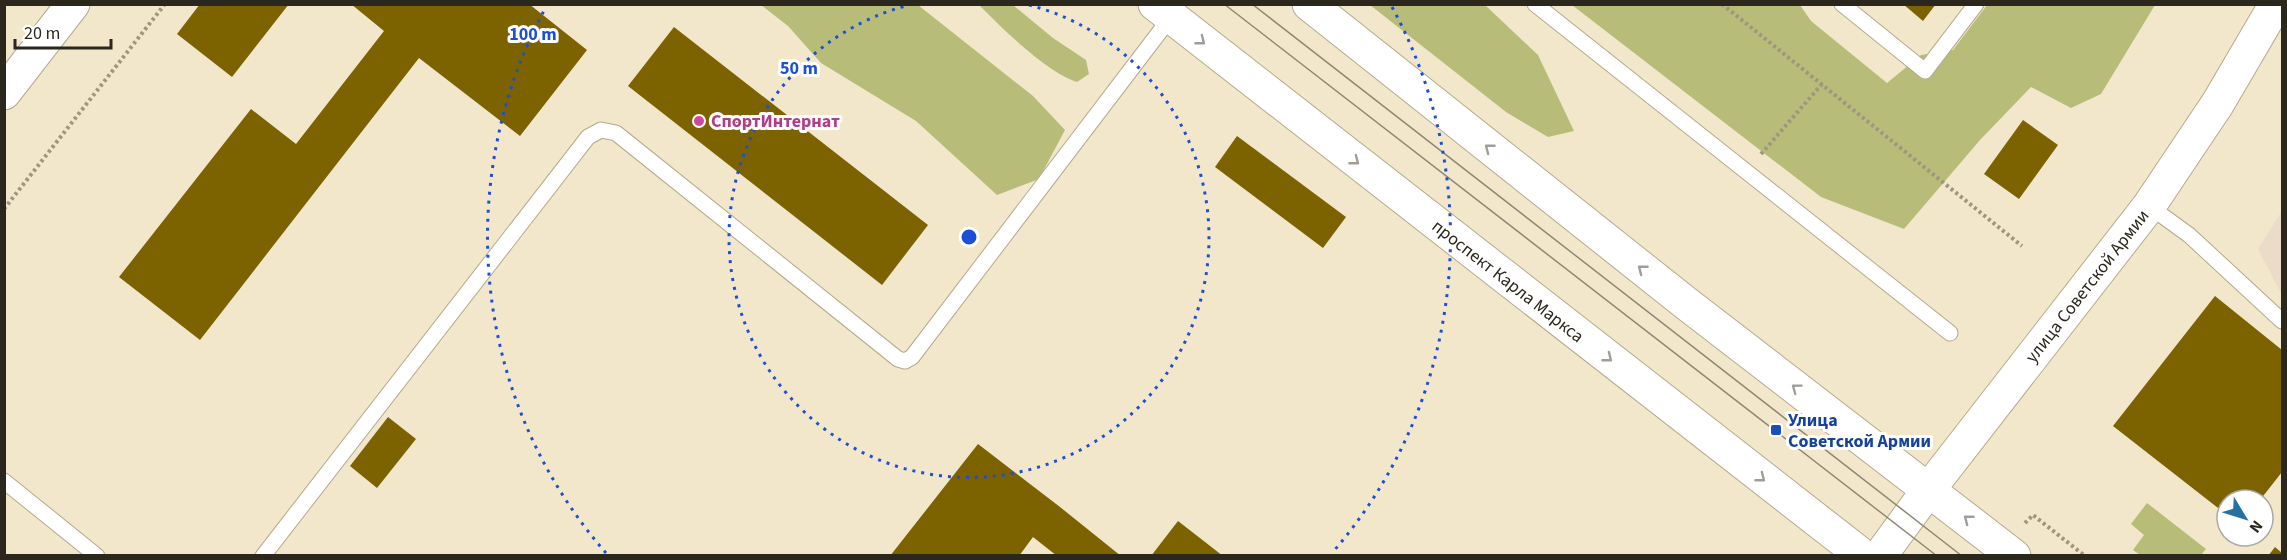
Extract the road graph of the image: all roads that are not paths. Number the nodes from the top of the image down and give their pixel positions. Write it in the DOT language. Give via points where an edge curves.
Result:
graph roads {
  1 [pos="73,4"];
  2 [pos="1309,4"];
  3 [pos="1535,4"];
  4 [pos="1842,4"];
  5 [pos="1976,4"];
  6 [pos="2276,4"];
  7 [pos="1163,11"];
  8 [pos="4,93"];
  9 [pos="2149,206"];
  10 [pos="2283,321"];
  11 [pos="1950,333"];
  12 [pos="4,481"];
  13 [pos="1929,489"];
  14 [pos="97,555"];
  15 [pos="263,555"];
  16 [pos="1863,555"];
  17 [pos="1880,555"];
  18 [pos="2014,555"];
  1 -- 8 [label="main road"];
  13 -- 2 [label="main road, one-way" via="1687,304"];
  3 -- 11 [label="lane"];
  4 -- 5 [label="lane" via="1925,71"];
  6 -- 9 [label="main road, улица Советской Армии" via="2218,103"];
  7 -- 15 [label="lane" via="912,357 905,361 616,133 602,130 588,137"];
  7 -- 16 [label="main road, проспект Карла Маркса, one-way"];
  9 -- 10 [label="lane" via="2189,236"];
  9 -- 13 [label="main road, улица Советской Армии"];
  12 -- 14 [label="lane"];
  13 -- 17 [label="main road, улица Советской Армии"];
  18 -- 13 [label="main road, one-way"];
}
